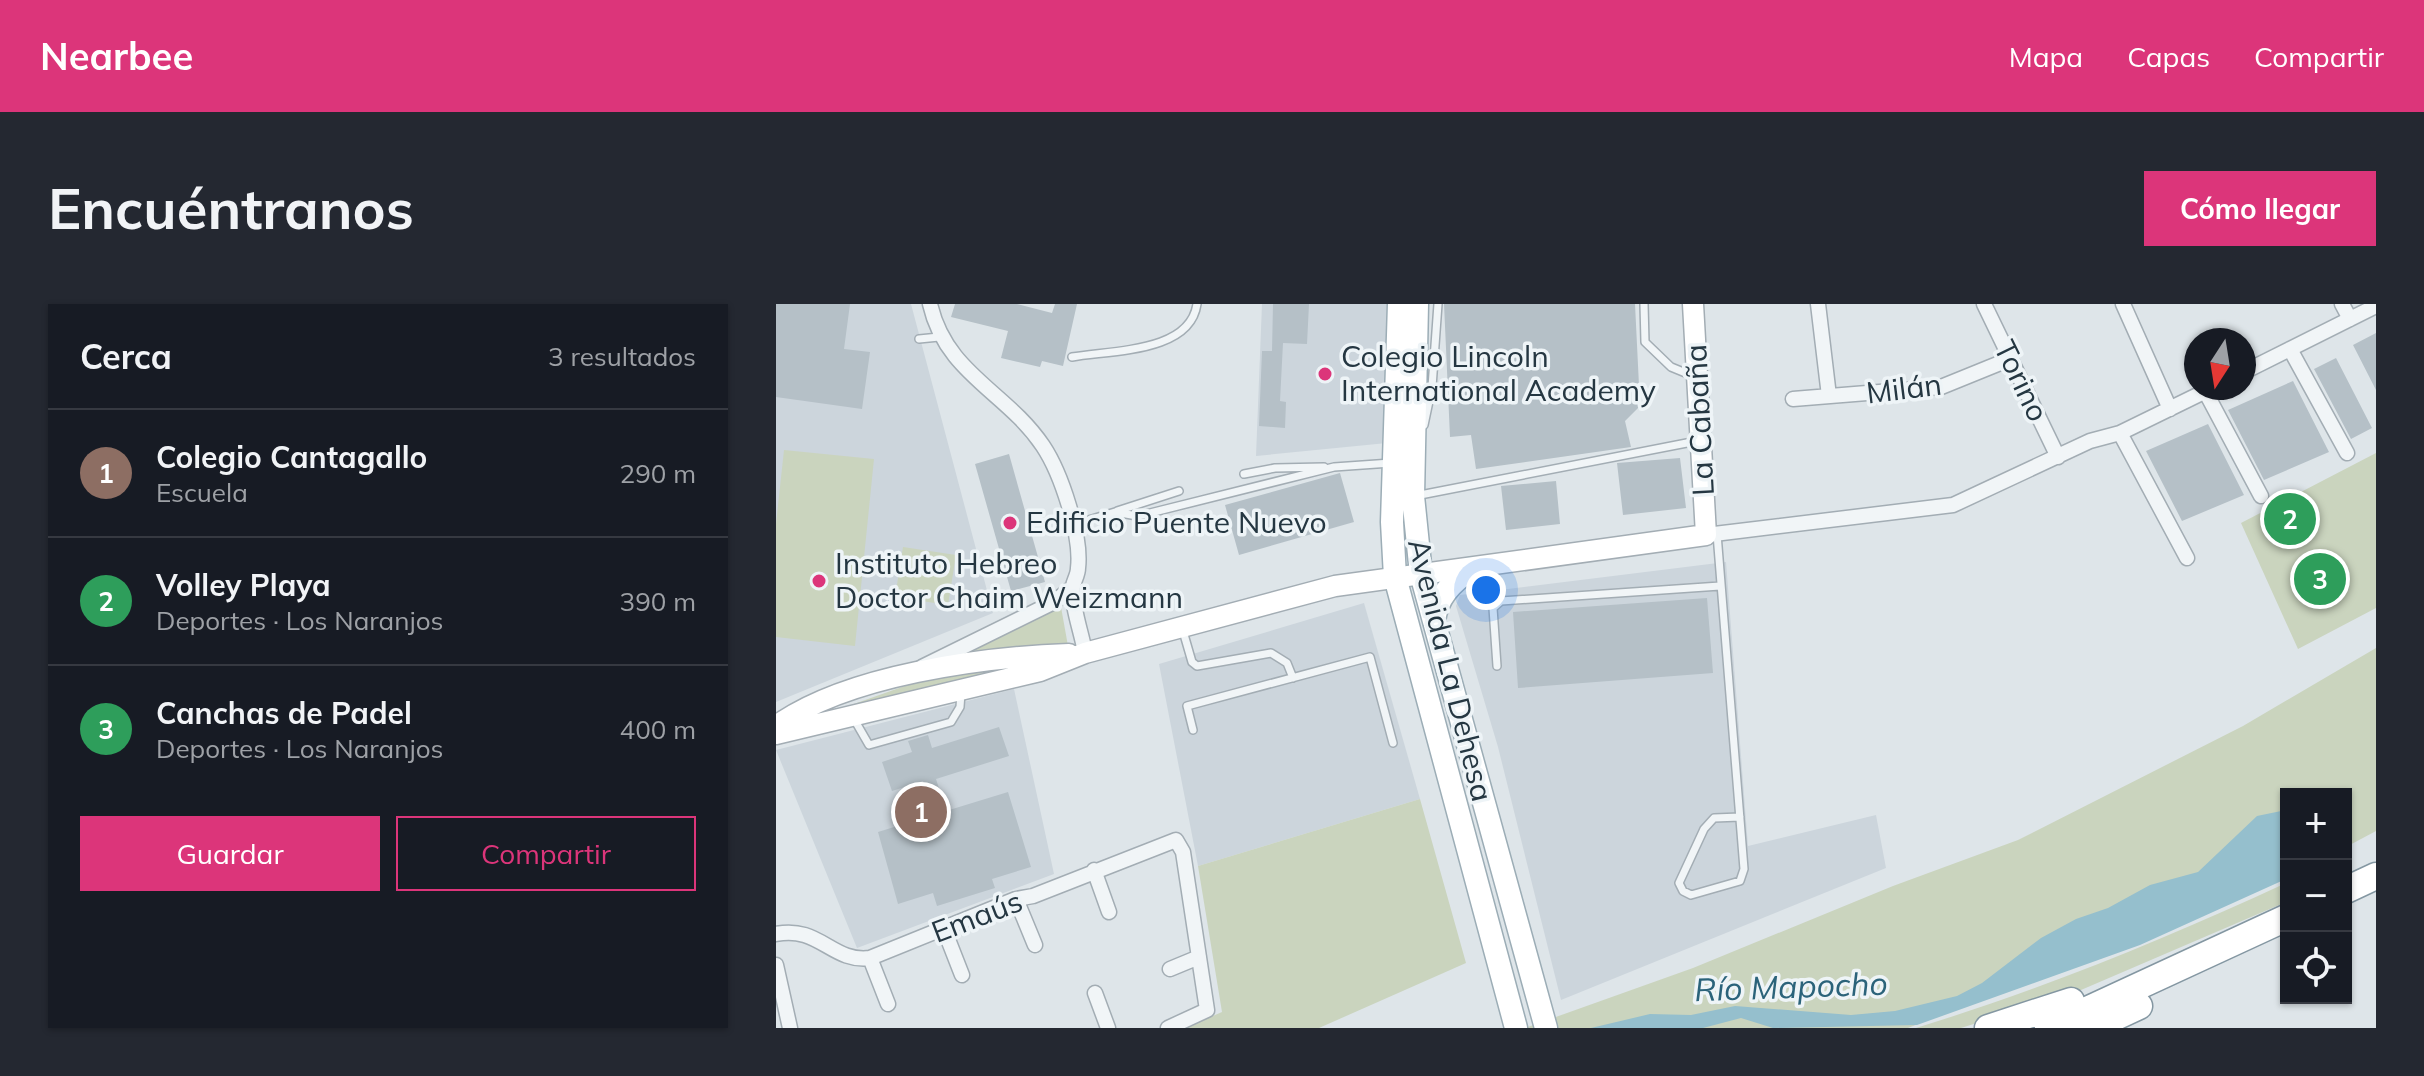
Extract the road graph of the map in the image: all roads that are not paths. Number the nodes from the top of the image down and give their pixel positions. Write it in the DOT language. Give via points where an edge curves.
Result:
graph roads {
  1 [pos="930,304"];
  2 [pos="1197,304"];
  3 [pos="1399,304"];
  4 [pos="1417,304"];
  5 [pos="1438,304"];
  6 [pos="1644,304"];
  7 [pos="1693,304"];
  8 [pos="1818,304"];
  9 [pos="1984,304"];
  10 [pos="2123,304"];
  11 [pos="2342,304"];
  12 [pos="2375,308"];
  13 [pos="2350,319"];
  14 [pos="939,337"];
  15 [pos="919,339"];
  16 [pos="2290,349"];
  17 [pos="1072,357"];
  18 [pos="2010,359"];
  19 [pos="2256,366"];
  20 [pos="1698,378"];
  21 [pos="1829,396"];
  22 [pos="1793,399"];
  23 [pos="2188,400"];
  24 [pos="2213,400"];
  25 [pos="2170,409"];
  26 [pos="2120,433"];
  27 [pos="1701,440"];
  28 [pos="2347,453"];
  29 [pos="2058,457"];
  30 [pos="1403,464"];
  31 [pos="1334,467"];
  32 [pos="1244,474"];
  33 [pos="1179,491"];
  34 [pos="1413,496"];
  35 [pos="2261,496"];
  36 [pos="1115,512"];
  37 [pos="1072,525"];
  38 [pos="1712,534"];
  39 [pos="2187,558"];
  40 [pos="1471,569"];
  41 [pos="1421,574"];
  42 [pos="1395,577"];
  43 [pos="1720,586"];
  44 [pos="1073,587"];
  45 [pos="1434,623"];
  46 [pos="1181,627"];
  47 [pos="1085,653"];
  48 [pos="1497,666"];
  49 [pos="908,674"];
  50 [pos="1293,678"];
  51 [pos="856,690"];
  52 [pos="961,690"];
  53 [pos="853,718"];
  54 [pos="776,726"];
  55 [pos="1193,730"];
  56 [pos="776,734"];
  57 [pos="1393,743"];
  58 [pos="1740,817"];
  59 [pos="1094,870"];
  60 [pos="2376,876"];
  61 [pos="2352,887"];
  62 [pos="2376,896"];
  63 [pos="1016,899"];
  64 [pos="2352,907"];
  65 [pos="1109,912"];
  66 [pos="2280,921"];
  67 [pos="944,929"];
  68 [pos="776,934"];
  69 [pos="2280,940"];
  70 [pos="1035,945"];
  71 [pos="1199,957"];
  72 [pos="870,958"];
  73 [pos="2193,961"];
  74 [pos="776,965"];
  75 [pos="1170,969"];
  76 [pos="962,975"];
  77 [pos="1095,993"];
  78 [pos="888,1004"];
  79 [pos="1513,1018"];
  80 [pos="790,1028"];
  81 [pos="1108,1028"];
  82 [pos="1168,1028"];
  83 [pos="1546,1028"];
  84 [pos="1988,1028"];
  85 [pos="2048,1028"];
  86 [pos="2092,1028"];
  1 -- 14 [label="street"];
  2 -- 17 [label="lane" via="1190,324 1174,338"];
  3 -- 30 [label="main road, Avenida La Dehesa"];
  4 -- 30 [label="main road, Avenida La Dehesa"];
  5 -- 30 [label="lane" via="1432,387"];
  6 -- 20 [label="lane" via="1645,342 1671,367"];
  7 -- 20 [label="street, La Cabaña"];
  8 -- 21 [label="street"];
  9 -- 18 [label="street, Torino"];
  10 -- 25 [label="street"];
  11 -- 13 [label="street"];
  12 -- 13 [label="street"];
  13 -- 16 [label="street"];
  14 -- 15 [label="lane"];
  14 -- 37 [label="street" via="1043,446"];
  16 -- 19 [label="street"];
  16 -- 28 [label="street"];
  18 -- 21 [label="street, Milán" via="1941,387"];
  18 -- 29 [label="street, Torino"];
  20 -- 27 [label="street, La Cabaña"];
  21 -- 22 [label="street, Milán"];
  23 -- 25 [label="street"];
  24 -- 35 [label="street"];
  25 -- 26 [label="street"];
  26 -- 29 [label="street"];
  26 -- 39 [label="street"];
  27 -- 34 [label="lane"];
  27 -- 38 [label="street, La Cabaña"];
  29 -- 38 [label="street" via="1953,505"];
  30 -- 31 [label="lane"];
  30 -- 34 [label="main road, Avenida La Dehesa"];
  30 -- 42 [label="main road, Avenida La Dehesa"];
  31 -- 32 [label="lane"];
  31 -- 36 [label="lane" via="1137,516"];
  33 -- 36 [label="lane"];
  34 -- 41 [label="main road, Avenida La Dehesa"];
  36 -- 37 [label="lane"];
  37 -- 44 [label="street" via="1079,567"];
  38 -- 40 [label="street"];
  38 -- 43 [label="lane"];
  40 -- 41 [label="street"];
  40 -- 45 [label="main road" via="1447,589"];
  41 -- 42 [label="street"];
  41 -- 45 [label="main road, Avenida La Dehesa"];
  42 -- 46 [label="street" via="1335,586"];
  42 -- 79 [label="main road, Avenida La Dehesa"];
  43 -- 48 [label="lane" via="1501,601 1493,608"];
  43 -- 58 [label="lane"];
  44 -- 47 [label="street"];
  44 -- 49 [label="street" via="1054,602"];
  45 -- 83 [label="main road, Avenida La Dehesa"];
  46 -- 47 [label="street"];
  46 -- 50 [label="lane" via="1197,666 1271,653 1287,663"];
  47 -- 49 [label="street"];
  47 -- 52 [label="street" via="1040,671"];
  49 -- 51 [label="street"];
  50 -- 55 [label="lane" via="1187,706"];
  50 -- 57 [label="lane" via="1370,657"];
  51 -- 53 [label="street" via="844,707"];
  51 -- 54 [label="street"];
  52 -- 53 [label="street"];
  52 -- 53 [label="lane" via="960,707 951,722 869,745"];
  53 -- 56 [label="street"];
  58 -- 58 [label="lane" via="1740,881 1691,895 1683,891 1679,883 1704,829 1714,818"];
  59 -- 63 [label="street, Emaús"];
  59 -- 65 [label="street"];
  59 -- 71 [label="street, Emaús" via="1178,841"];
  60 -- 61 [label="highway"];
  62 -- 64 [label="highway"];
  63 -- 67 [label="street, Emaús"];
  63 -- 70 [label="street"];
  66 -- 73 [label="highway"];
  67 -- 72 [label="street, Emaús"];
  67 -- 76 [label="street"];
  68 -- 72 [label="street" via="809,934 847,956"];
  69 -- 86 [label="highway"];
  71 -- 75 [label="street"];
  71 -- 82 [label="street" via="1207,1010"];
  72 -- 78 [label="street"];
  73 -- 84 [label="highway"];
  73 -- 85 [label="highway"];
  74 -- 80 [label="street"];
  77 -- 81 [label="street"];
}
